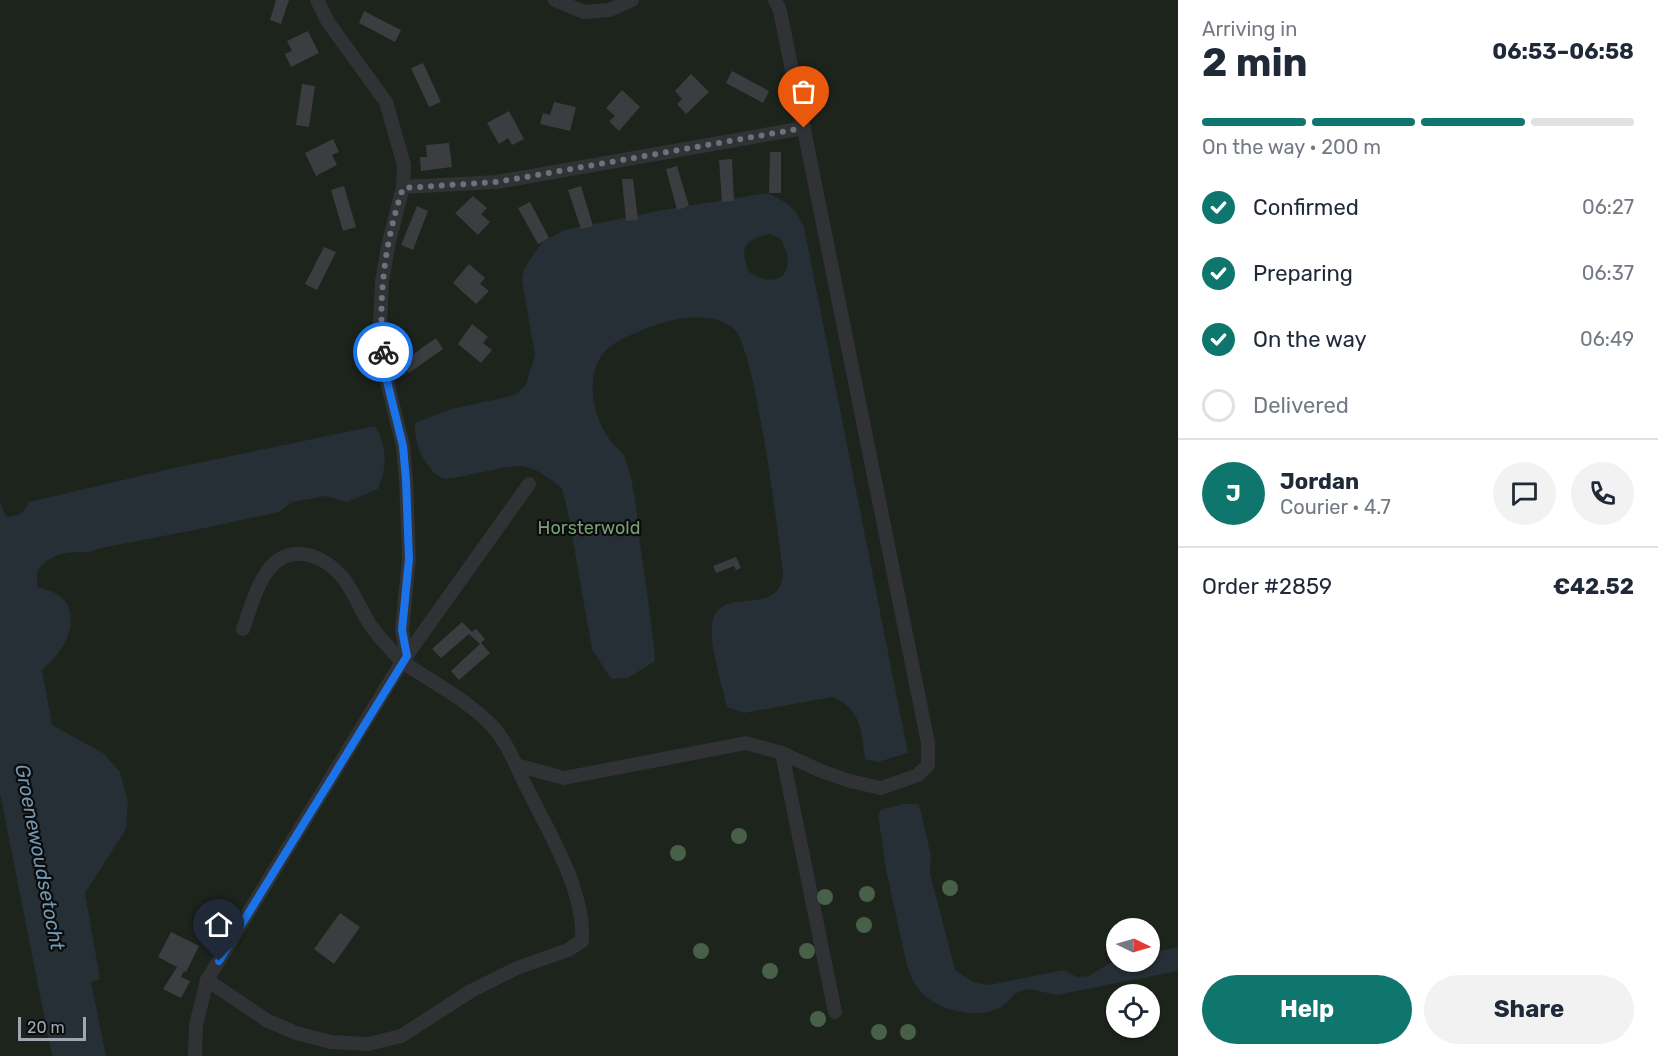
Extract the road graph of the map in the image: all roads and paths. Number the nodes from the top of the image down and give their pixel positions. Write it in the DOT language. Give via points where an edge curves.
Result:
graph roads {
  1 [pos="316,0"];
  2 [pos="555,0"];
  3 [pos="632,0"];
  4 [pos="775,0"];
  5 [pos="804,128"];
  6 [pos="403,188"];
  7 [pos="529,484"];
  8 [pos="243,629"];
  9 [pos="404,659"];
  10 [pos="782,753"];
  11 [pos="516,765"];
  12 [pos="207,980"];
  13 [pos="835,1012"];
  14 [pos="195,1056"];
  1 -- 6 [label="lane" via="386,102 404,165"];
  2 -- 3 [label="lane" via="584,12 609,9"];
  4 -- 5 [label="lane"];
  5 -- 6 [label="lane" via="497,182"];
  5 -- 10 [label="lane" via="928,743 928,765 918,775 881,788 821,771"];
  6 -- 9 [label="lane" via="382,281 380,324 384,369 403,446 406,480 409,559 402,630"];
  7 -- 9 [label="lane"];
  8 -- 9 [label="lane" via="269,569 279,559 302,552 335,570 347,583 370,625"];
  9 -- 11 [label="lane" via="495,729"];
  9 -- 12 [label="lane"];
  10 -- 11 [label="lane" via="746,743 564,778"];
  10 -- 13 [label="lane"];
  11 -- 12 [label="lane" via="569,875 583,926 582,941 471,991 401,1036 368,1044 331,1042 296,1033 268,1021"];
  12 -- 14 [label="lane" via="196,1025"];
}
